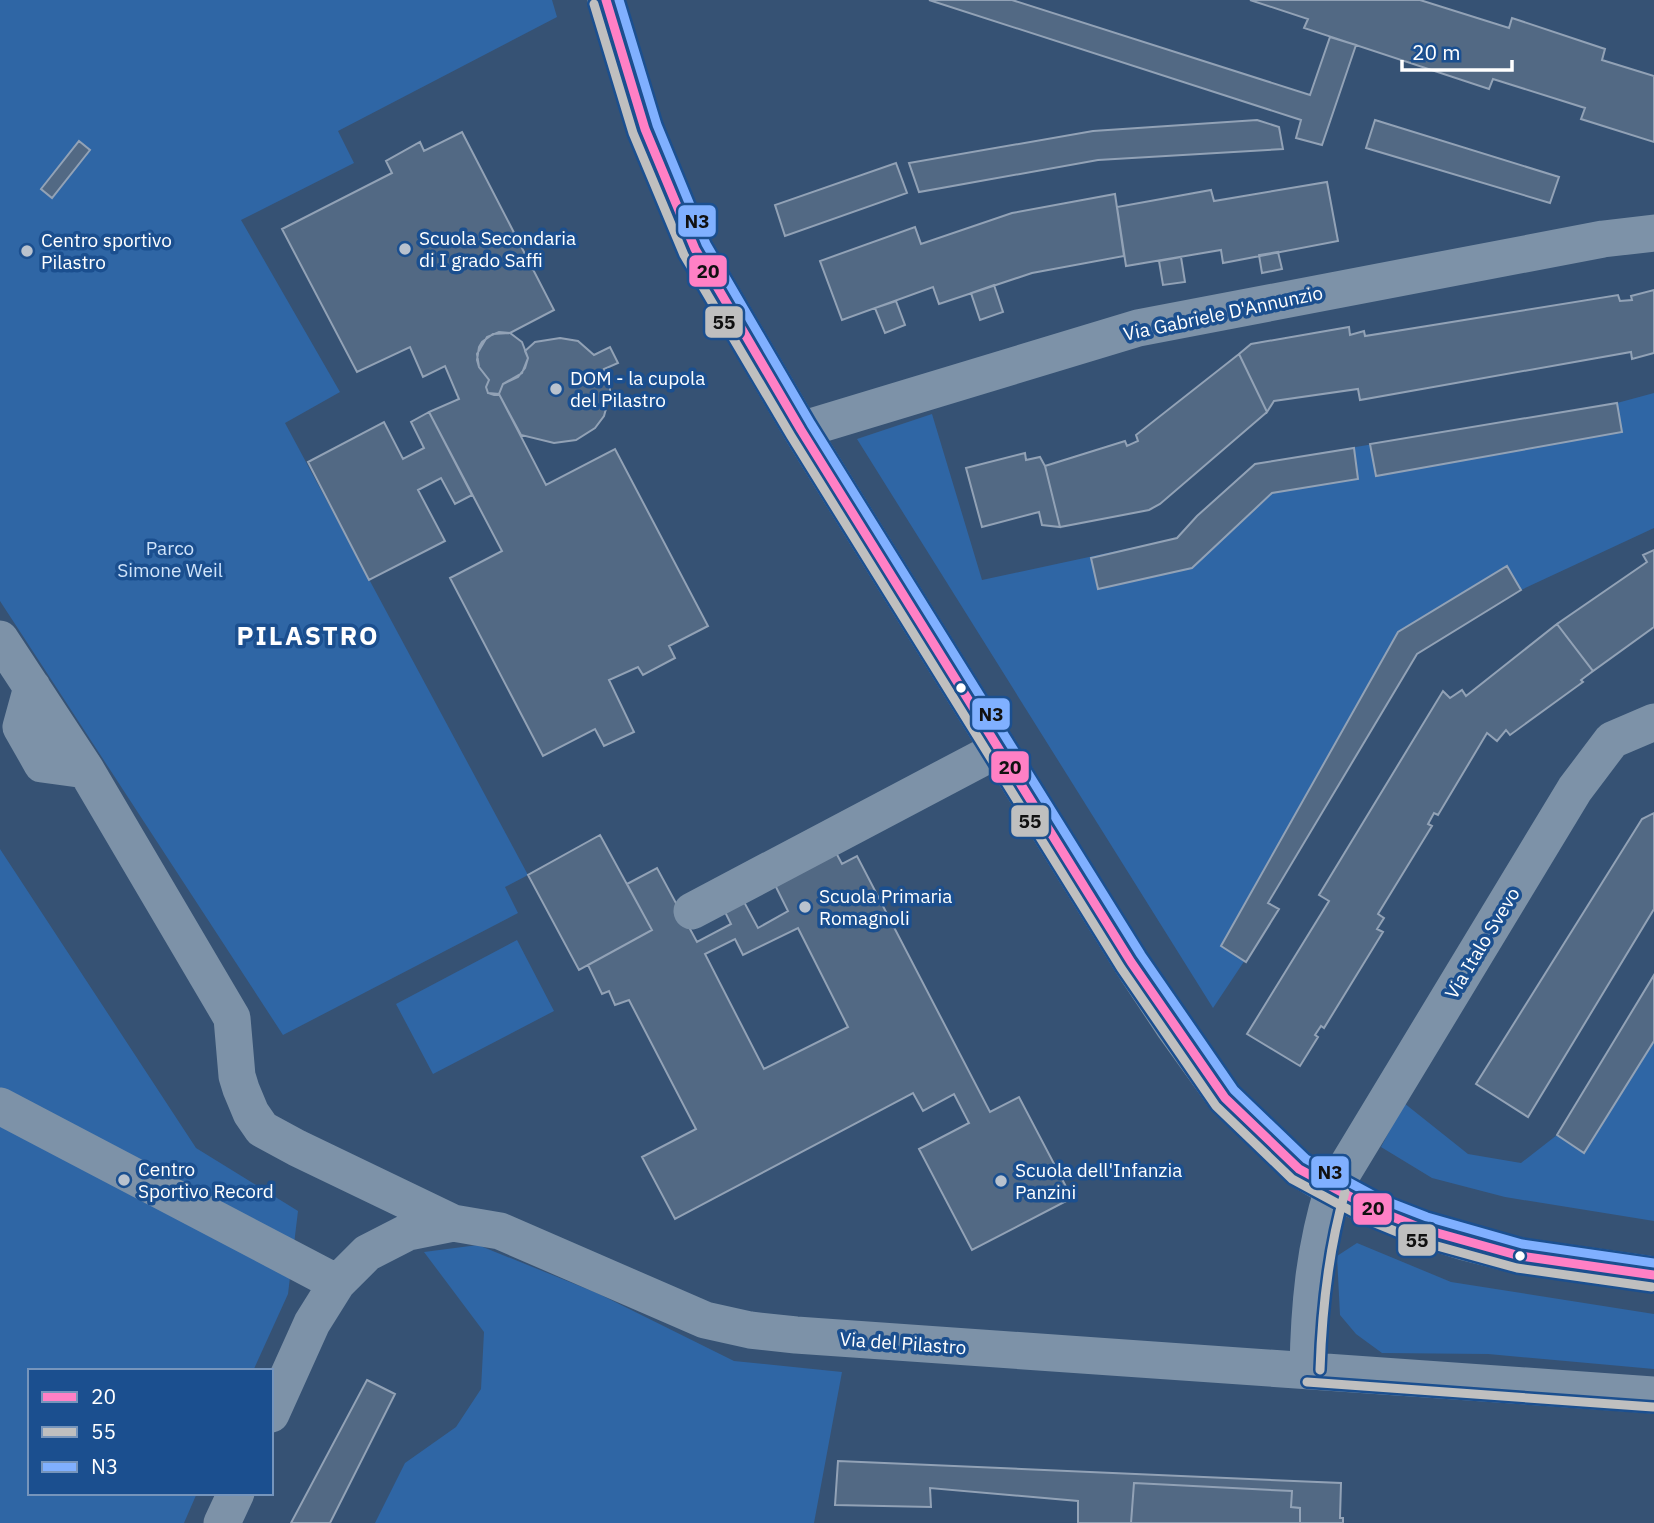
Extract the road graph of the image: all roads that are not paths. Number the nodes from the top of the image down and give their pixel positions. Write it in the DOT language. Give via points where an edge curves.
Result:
graph roads {
  1 [pos="607,0"];
  2 [pos="1654,233"];
  3 [pos="801,430"];
  4 [pos="0,639"];
  5 [pos="1654,722"];
  6 [pos="999,749"];
  7 [pos="692,911"];
  8 [pos="0,1106"];
  9 [pos="1333,1189"];
  10 [pos="453,1223"];
  11 [pos="1654,1275"];
  12 [pos="337,1283"];
  13 [pos="1300,1370"];
  14 [pos="1654,1395"];
  15 [pos="273,1410"];
  16 [pos="235,1495"];
  17 [pos="222,1523"];
  1 -- 3 [label="street" via="645,129 695,249"];
  2 -- 3 [label="street, Via Gabriele D'Annunzio" via="1138,328"];
  3 -- 6 [label="street"];
  4 -- 10 [label="street" via="86,770 232,1018 237,1076 262,1129"];
  5 -- 9 [label="street, Via Italo Svevo" via="1612,740 1575,789"];
  6 -- 7 [label="street"];
  6 -- 9 [label="street" via="1130,962 1225,1098 1299,1168"];
  8 -- 12 [label="street"];
  9 -- 11 [label="street" via="1373,1209 1465,1242 1520,1256"];
  9 -- 13 [label="street, Via Italo Svevo" via="1322,1224"];
  10 -- 12 [label="street, Via del Pilastro" via="408,1232 367,1253"];
  10 -- 13 [label="street, Via del Pilastro" via="500,1231 705,1320 750,1330"];
  12 -- 15 [label="street, Via del Pilastro" via="312,1323"];
  13 -- 14 [label="street, Via del Pilastro"];
  16 -- 17 [label="street"];
}
